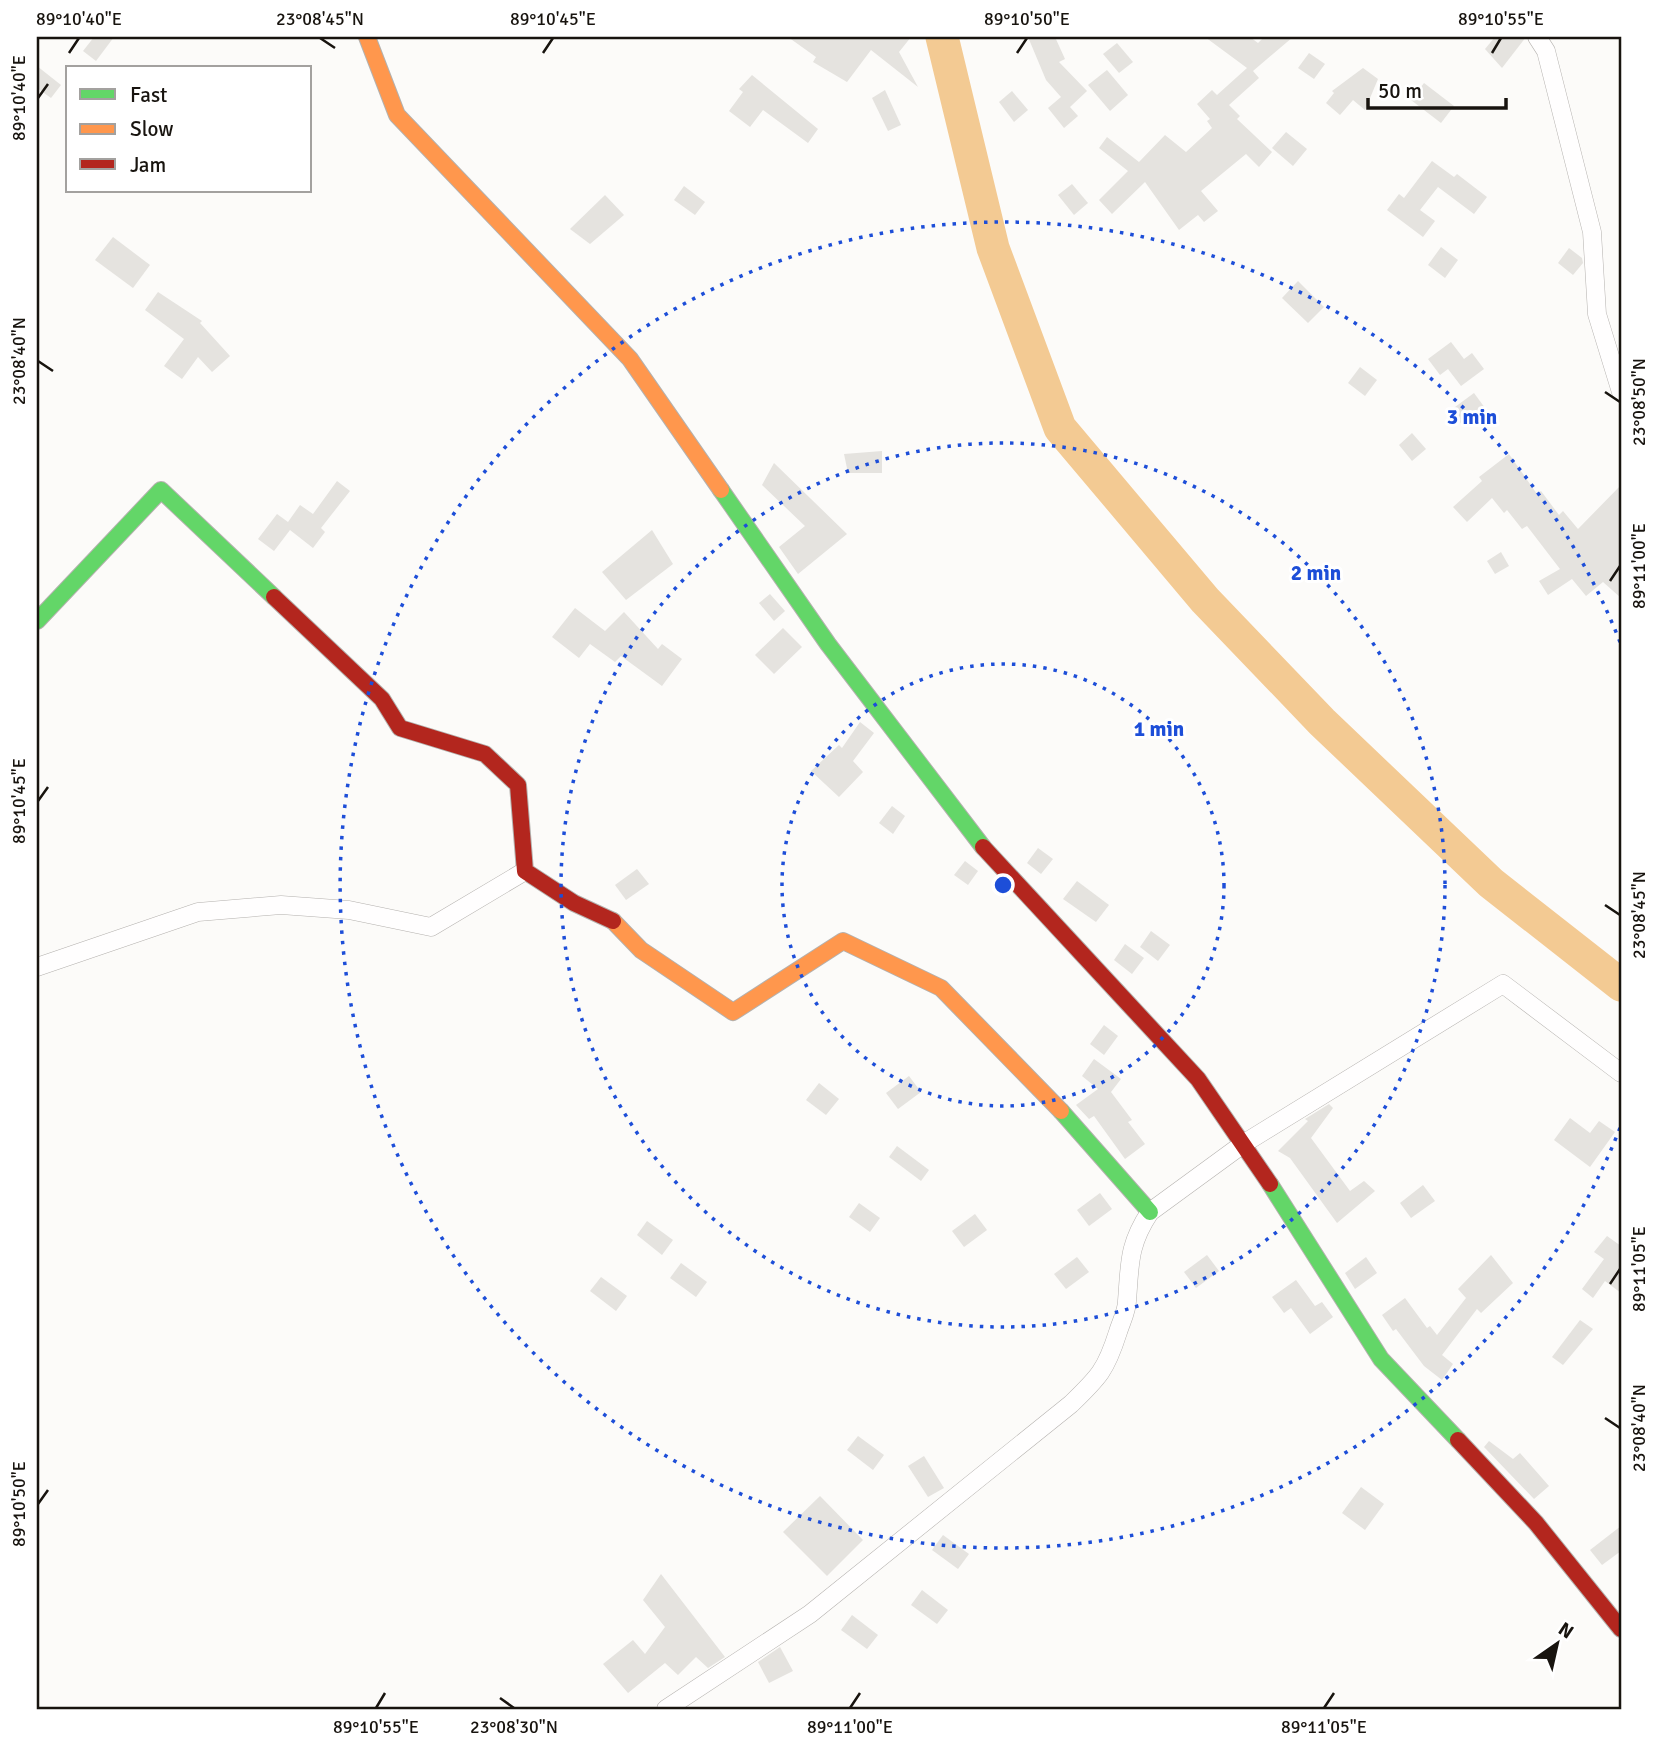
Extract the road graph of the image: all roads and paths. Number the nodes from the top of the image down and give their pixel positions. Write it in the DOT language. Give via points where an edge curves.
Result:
graph roads {
  1 [pos="368,37"];
  2 [pos="1537,37"];
  3 [pos="1621,392"];
  4 [pos="37,621"];
  5 [pos="525,871"];
  6 [pos="37,967"];
  7 [pos="1621,1073"];
  8 [pos="1243,1144"];
  9 [pos="1150,1212"];
  10 [pos="1621,1629"];
  11 [pos="666,1709"];
  1 -- 8 [label="street" via="397,115 630,359 828,644 975,838 1198,1079"];
  2 -- 3 [label="street" via="1546,51 1592,232 1597,314"];
  4 -- 5 [label="street" via="161,490 382,699 400,729 485,754 518,785"];
  5 -- 6 [label="street" via="431,928 349,910 281,905 198,912"];
  5 -- 9 [label="street" via="617,923 641,950 733,1012 843,941 941,988 1086,1137"];
  7 -- 8 [label="street" via="1503,984"];
  8 -- 9 [label="street"];
  8 -- 10 [label="street" via="1381,1359 1536,1523"];
  9 -- 11 [label="street" via="1131,1251 1128,1303 1112,1355 1096,1380 1071,1405 810,1614"];
}
